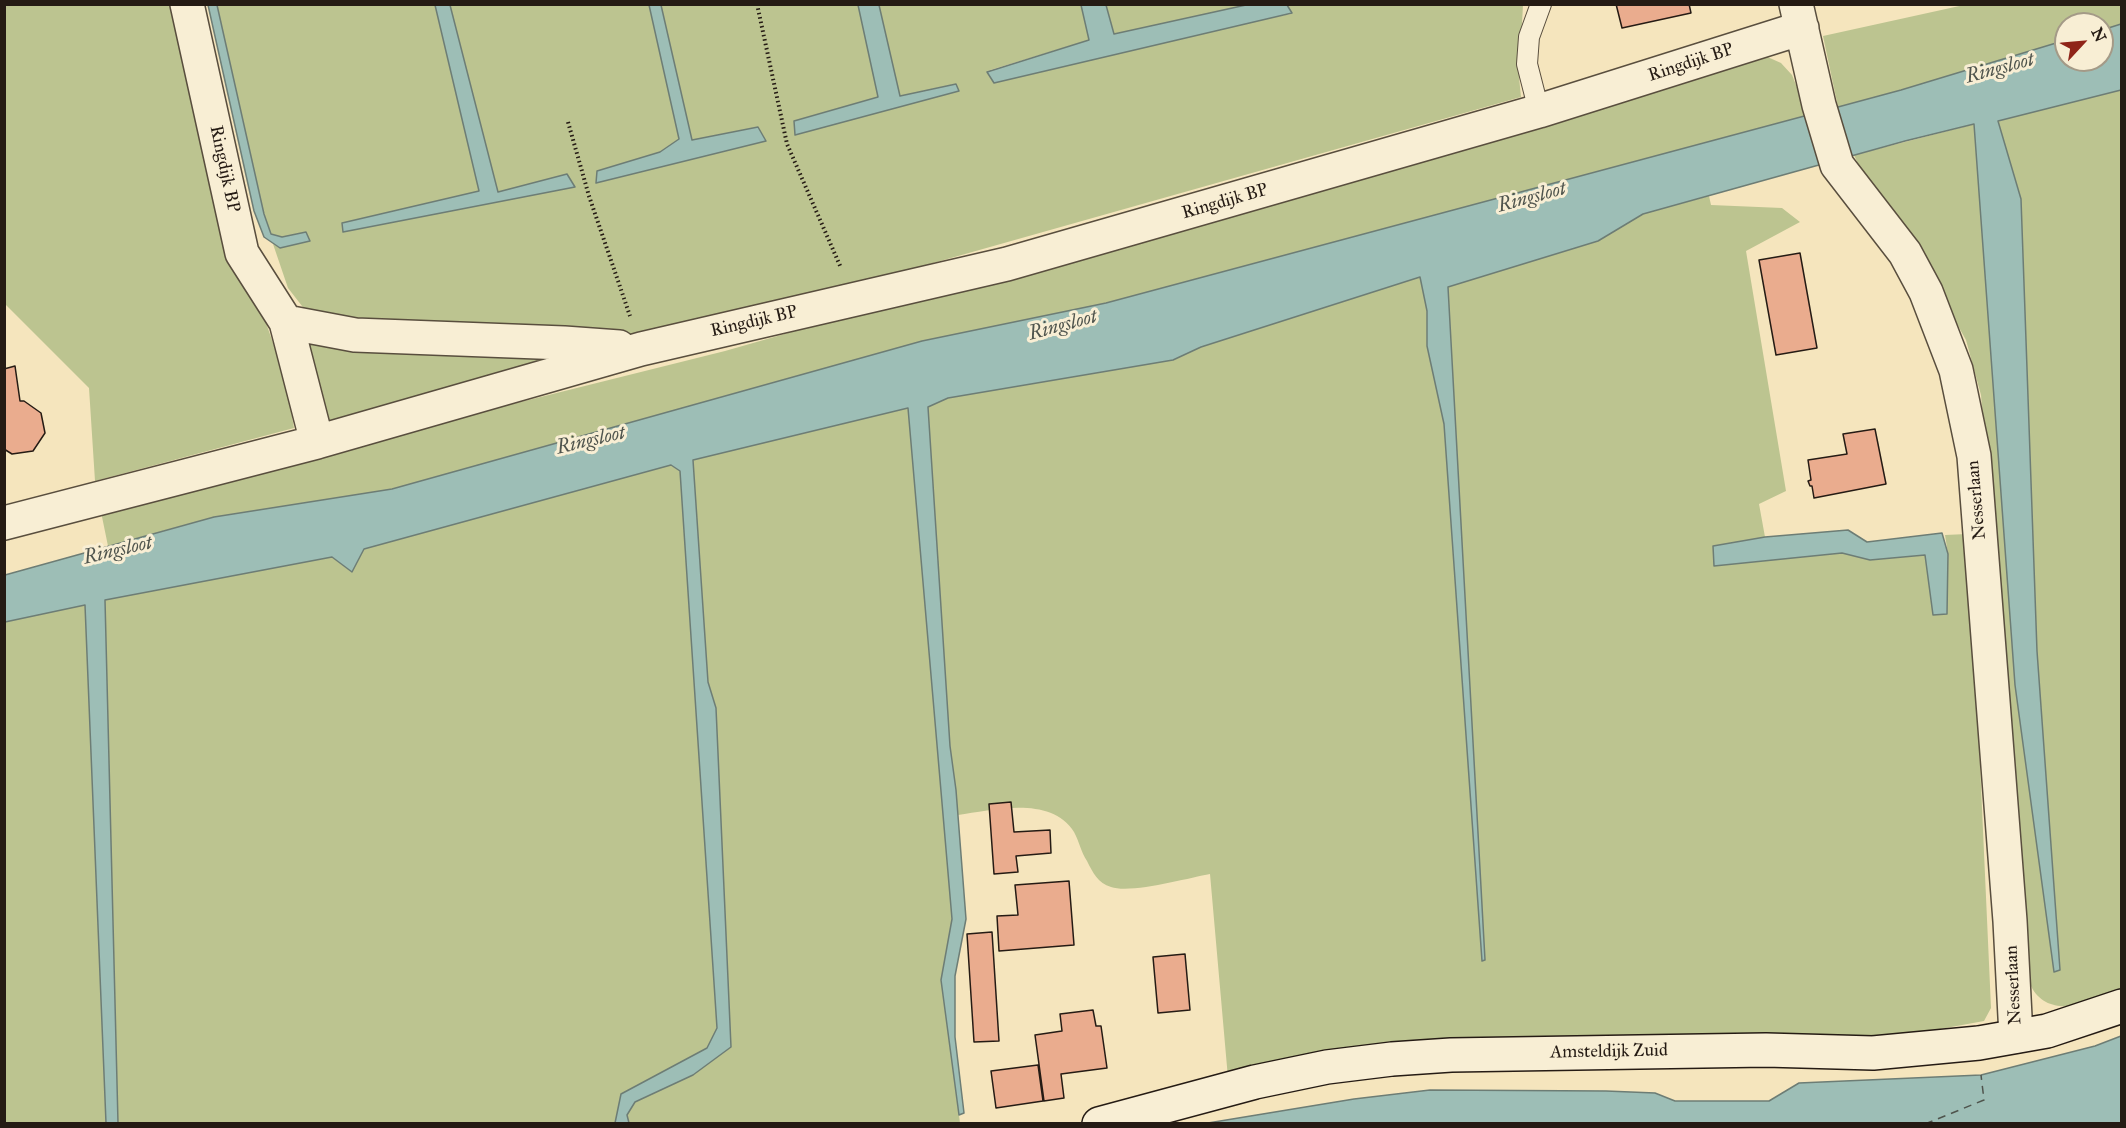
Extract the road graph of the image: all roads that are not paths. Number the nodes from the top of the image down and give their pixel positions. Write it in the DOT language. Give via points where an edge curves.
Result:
graph roads {
  1 [pos="188,4"];
  2 [pos="1541,4"];
  3 [pos="1799,16"];
  4 [pos="1539,111"];
  5 [pos="286,322"];
  6 [pos="641,349"];
  7 [pos="317,442"];
  8 [pos="4,523"];
  9 [pos="2121,1006"];
  10 [pos="2016,1036"];
  11 [pos="1099,1124"];
  1 -- 5 [label="street, Ringdijk BP" via="242,253"];
  2 -- 4 [label="lane" via="1529,37 1527,64"];
  3 -- 4 [label="street, Ringdijk BP"];
  3 -- 10 [label="street, Nesserlaan" via="1837,165 1905,253 1926,292 1956,370 1974,456"];
  4 -- 6 [label="street, Ringdijk BP" via="1007,264"];
  5 -- 6 [label="street, Ringdijk BP" via="355,335"];
  5 -- 7 [label="street, Ringdijk BP"];
  6 -- 7 [label="street, Ringdijk BP"];
  7 -- 8 [label="street, Ringdijk BP"];
  9 -- 10 [label="street, Amsteldijk Zuid" via="2047,1031"];
  10 -- 11 [label="street, Amsteldijk Zuid" via="1873,1053 1766,1050 1392,1059 1327,1066"];
}
